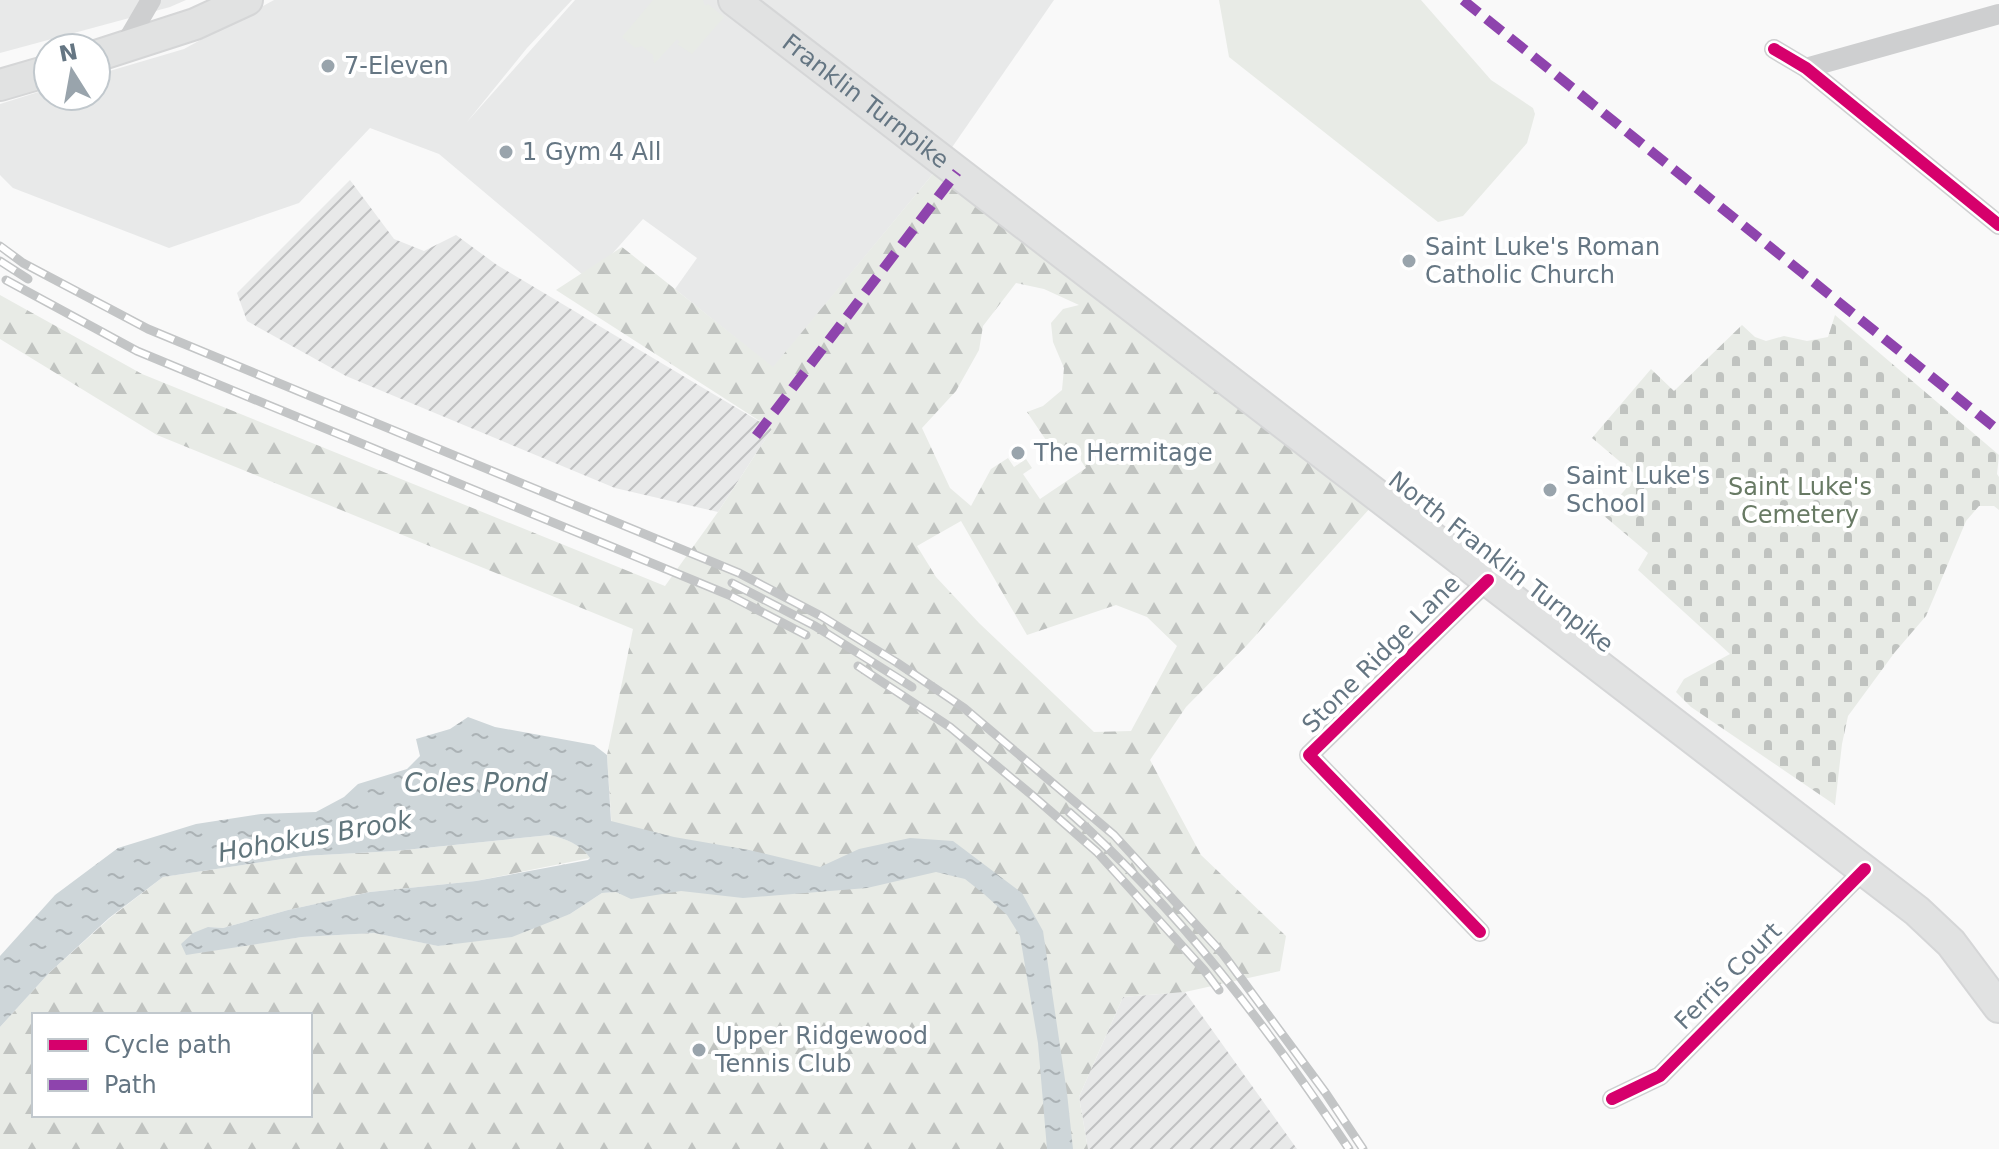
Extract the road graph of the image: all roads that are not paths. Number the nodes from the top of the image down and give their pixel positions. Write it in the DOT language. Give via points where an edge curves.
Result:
graph roads {
  1 [pos="151,0"];
  2 [pos="247,0"];
  3 [pos="734,0"];
  4 [pos="207,8"];
  5 [pos="1999,14"];
  6 [pos="112,49"];
  7 [pos="1774,49"];
  8 [pos="112,51"];
  9 [pos="1806,68"];
  10 [pos="32,76"];
  11 [pos="0,85"];
  12 [pos="957,172"];
  13 [pos="1999,225"];
  14 [pos="1488,580"];
  15 [pos="1865,869"];
  16 [pos="1480,932"];
  17 [pos="1989,974"];
  18 [pos="1999,1007"];
  19 [pos="1612,1099"];
  1 -- 6 [label="street"];
  2 -- 4 [label="main road"];
  3 -- 12 [label="main road, Franklin Turnpike"];
  4 -- 8 [label="main road"];
  5 -- 9 [label="street"];
  7 -- 9 [label="street"];
  9 -- 13 [label="street"];
  10 -- 11 [label="main road"];
  12 -- 14 [label="main road, North Franklin Turnpike"];
  14 -- 15 [label="main road, North Franklin Turnpike"];
  14 -- 16 [label="street, Stone Ridge Lane" via="1309,755"];
  15 -- 17 [label="main road, North Franklin Turnpike"];
  15 -- 19 [label="street, Ferris Court" via="1660,1076"];
  17 -- 18 [label="main road, North Franklin Turnpike"];
}
